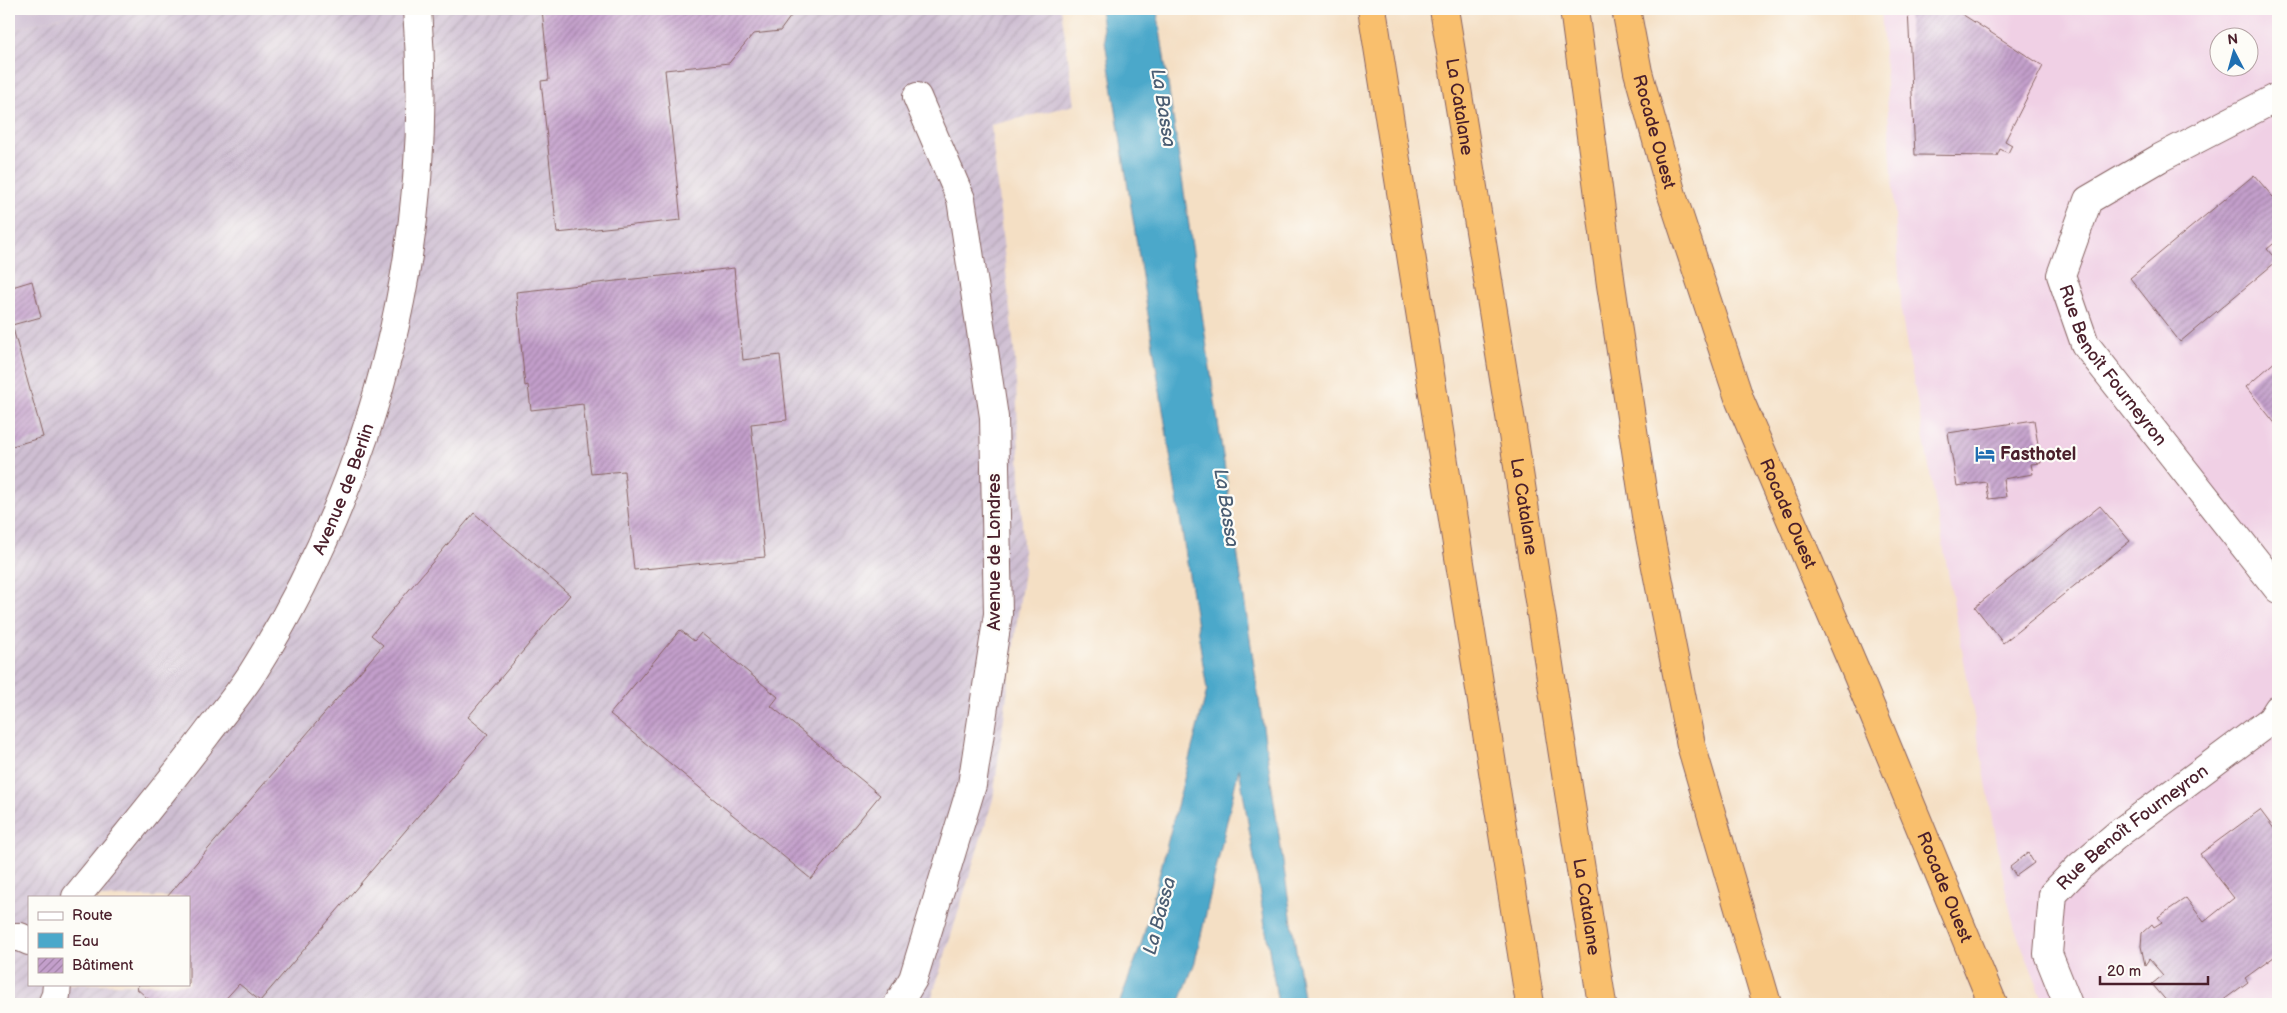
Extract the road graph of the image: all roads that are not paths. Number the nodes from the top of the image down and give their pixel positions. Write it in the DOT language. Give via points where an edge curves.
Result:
graph roads {
  1 [pos="418,9"];
  2 [pos="1372,9"];
  3 [pos="1444,9"];
  4 [pos="1626,10"];
  5 [pos="1575,15"];
  6 [pos="917,97"];
  7 [pos="2278,97"];
  8 [pos="2278,589"];
  9 [pos="2278,709"];
  10 [pos="77,896"];
  11 [pos="9,937"];
  12 [pos="28,941"];
  13 [pos="57,986"];
  14 [pos="52,1004"];
  15 [pos="898,1004"];
  16 [pos="1530,1004"];
  17 [pos="1602,1004"];
  18 [pos="1766,1004"];
  19 [pos="1993,1004"];
  20 [pos="2068,1004"];
  1 -- 10 [label="street, Avenue de Berlin" via="421,103 410,252 377,397 331,522 287,616 252,675"];
  2 -- 16 [label="highway"];
  3 -- 17 [label="highway, La Catalane"];
  4 -- 19 [label="highway, Rocade Ouest" via="1638,72 1672,195 1740,401"];
  5 -- 18 [label="highway" via="1646,516 1692,745"];
  6 -- 15 [label="street, Avenue de Londres" via="961,199 994,417 998,614 972,785 913,978"];
  7 -- 8 [label="street, Rue Benoît Fourneyron" via="2160,158 2088,200 2061,275 2085,344"];
  9 -- 20 [label="street, Rue Benoît Fourneyron" via="2271,720 2119,833 2053,894 2048,954"];
  11 -- 12 [label="street"];
  13 -- 14 [label="street"];
}
